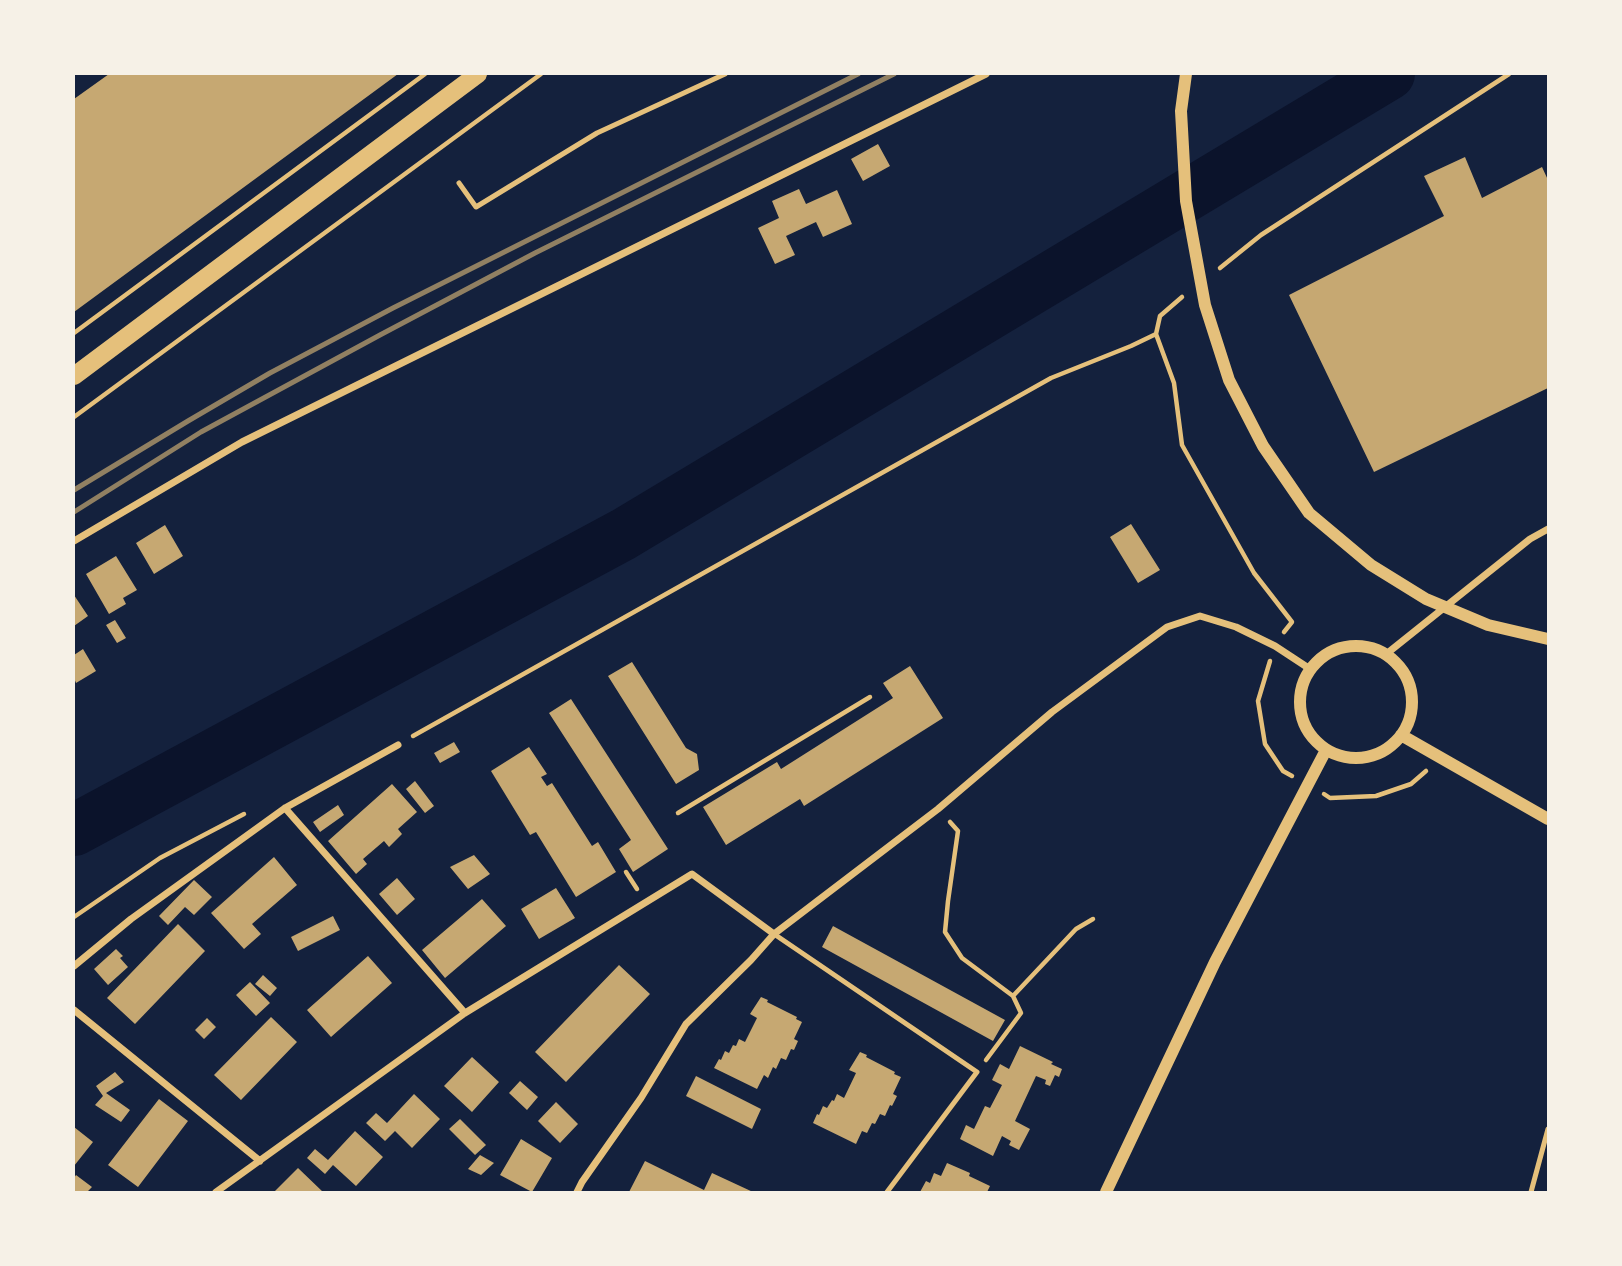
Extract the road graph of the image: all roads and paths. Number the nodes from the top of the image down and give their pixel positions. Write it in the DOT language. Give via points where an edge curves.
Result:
graph roads {
  1 [pos="425,74"];
  2 [pos="478,74"];
  3 [pos="541,74"];
  4 [pos="725,74"];
  5 [pos="986,74"];
  6 [pos="1186,74"];
  7 [pos="1509,74"];
  8 [pos="459,183"];
  9 [pos="1210,275"];
  10 [pos="1190,291"];
  11 [pos="74,333"];
  12 [pos="1156,334"];
  13 [pos="74,376"];
  14 [pos="74,417"];
  15 [pos="1549,529"];
  16 [pos="74,541"];
  17 [pos="1549,639"];
  18 [pos="1275,646"];
  19 [pos="1387,655"];
  20 [pos="1310,669"];
  21 [pos="870,697"];
  22 [pos="1401,735"];
  23 [pos="398,745"];
  24 [pos="1326,750"];
  25 [pos="1440,759"];
  26 [pos="1308,785"];
  27 [pos="285,808"];
  28 [pos="938,809"];
  29 [pos="244,813"];
  30 [pos="678,813"];
  31 [pos="1549,819"];
  32 [pos="74,917"];
  33 [pos="1093,919"];
  34 [pos="774,934"];
  35 [pos="74,966"];
  36 [pos="1013,996"];
  37 [pos="74,1010"];
  38 [pos="465,1013"];
  39 [pos="978,1072"];
  40 [pos="1549,1129"];
  41 [pos="260,1161"];
  42 [pos="216,1192"];
  43 [pos="577,1192"];
  44 [pos="887,1192"];
  45 [pos="1106,1192"];
  46 [pos="1531,1192"];
  1 -- 11 [label="path"];
  2 -- 13 [label="main road"];
  3 -- 14 [label="path"];
  4 -- 8 [label="lane" via="597,133 476,207"];
  5 -- 16 [label="street" via="242,442"];
  6 -- 17 [label="street" via="1181,111 1186,201 1205,305 1229,380 1263,446 1310,513 1371,565 1426,600 1488,625"];
  7 -- 9 [label="path" via="1261,235"];
  10 -- 12 [label="path" via="1160,316"];
  12 -- 18 [label="path" via="1174,383 1182,446 1254,573 1292,622"];
  12 -- 23 [label="path" via="1051,378"];
  15 -- 19 [label="street" via="1530,539"];
  18 -- 20 [label="street"];
  18 -- 26 [label="path" via="1258,701 1265,744 1283,771"];
  18 -- 28 [label="street" via="1200,616 1167,627 1052,712"];
  19 -- 20 [label="street" via="1359,645 1340,647 1323,655"];
  19 -- 22 [label="street" via="1406,674 1412,692 1412,710"];
  20 -- 24 [label="street" via="1302,685 1303,722"];
  21 -- 30 [label="path"];
  22 -- 24 [label="street" via="1379,754 1362,758"];
  22 -- 25 [label="street"];
  23 -- 27 [label="street"];
  24 -- 26 [label="street"];
  25 -- 26 [label="path" via="1411,784 1376,796 1330,798"];
  25 -- 31 [label="street"];
  26 -- 45 [label="street" via="1215,962"];
  27 -- 35 [label="street"];
  27 -- 38 [label="street"];
  28 -- 34 [label="street"];
  28 -- 36 [label="path" via="958,831 946,932 962,958"];
  29 -- 32 [label="path" via="160,858"];
  33 -- 36 [label="path" via="1076,929"];
  34 -- 38 [label="street" via="692,874"];
  34 -- 39 [label="lane"];
  34 -- 43 [label="street" via="686,1024"];
  36 -- 39 [label="path" via="1021,1013"];
  37 -- 41 [label="street"];
  38 -- 41 [label="street"];
  39 -- 44 [label="lane"];
  40 -- 46 [label="lane"];
  41 -- 42 [label="street"];
}
